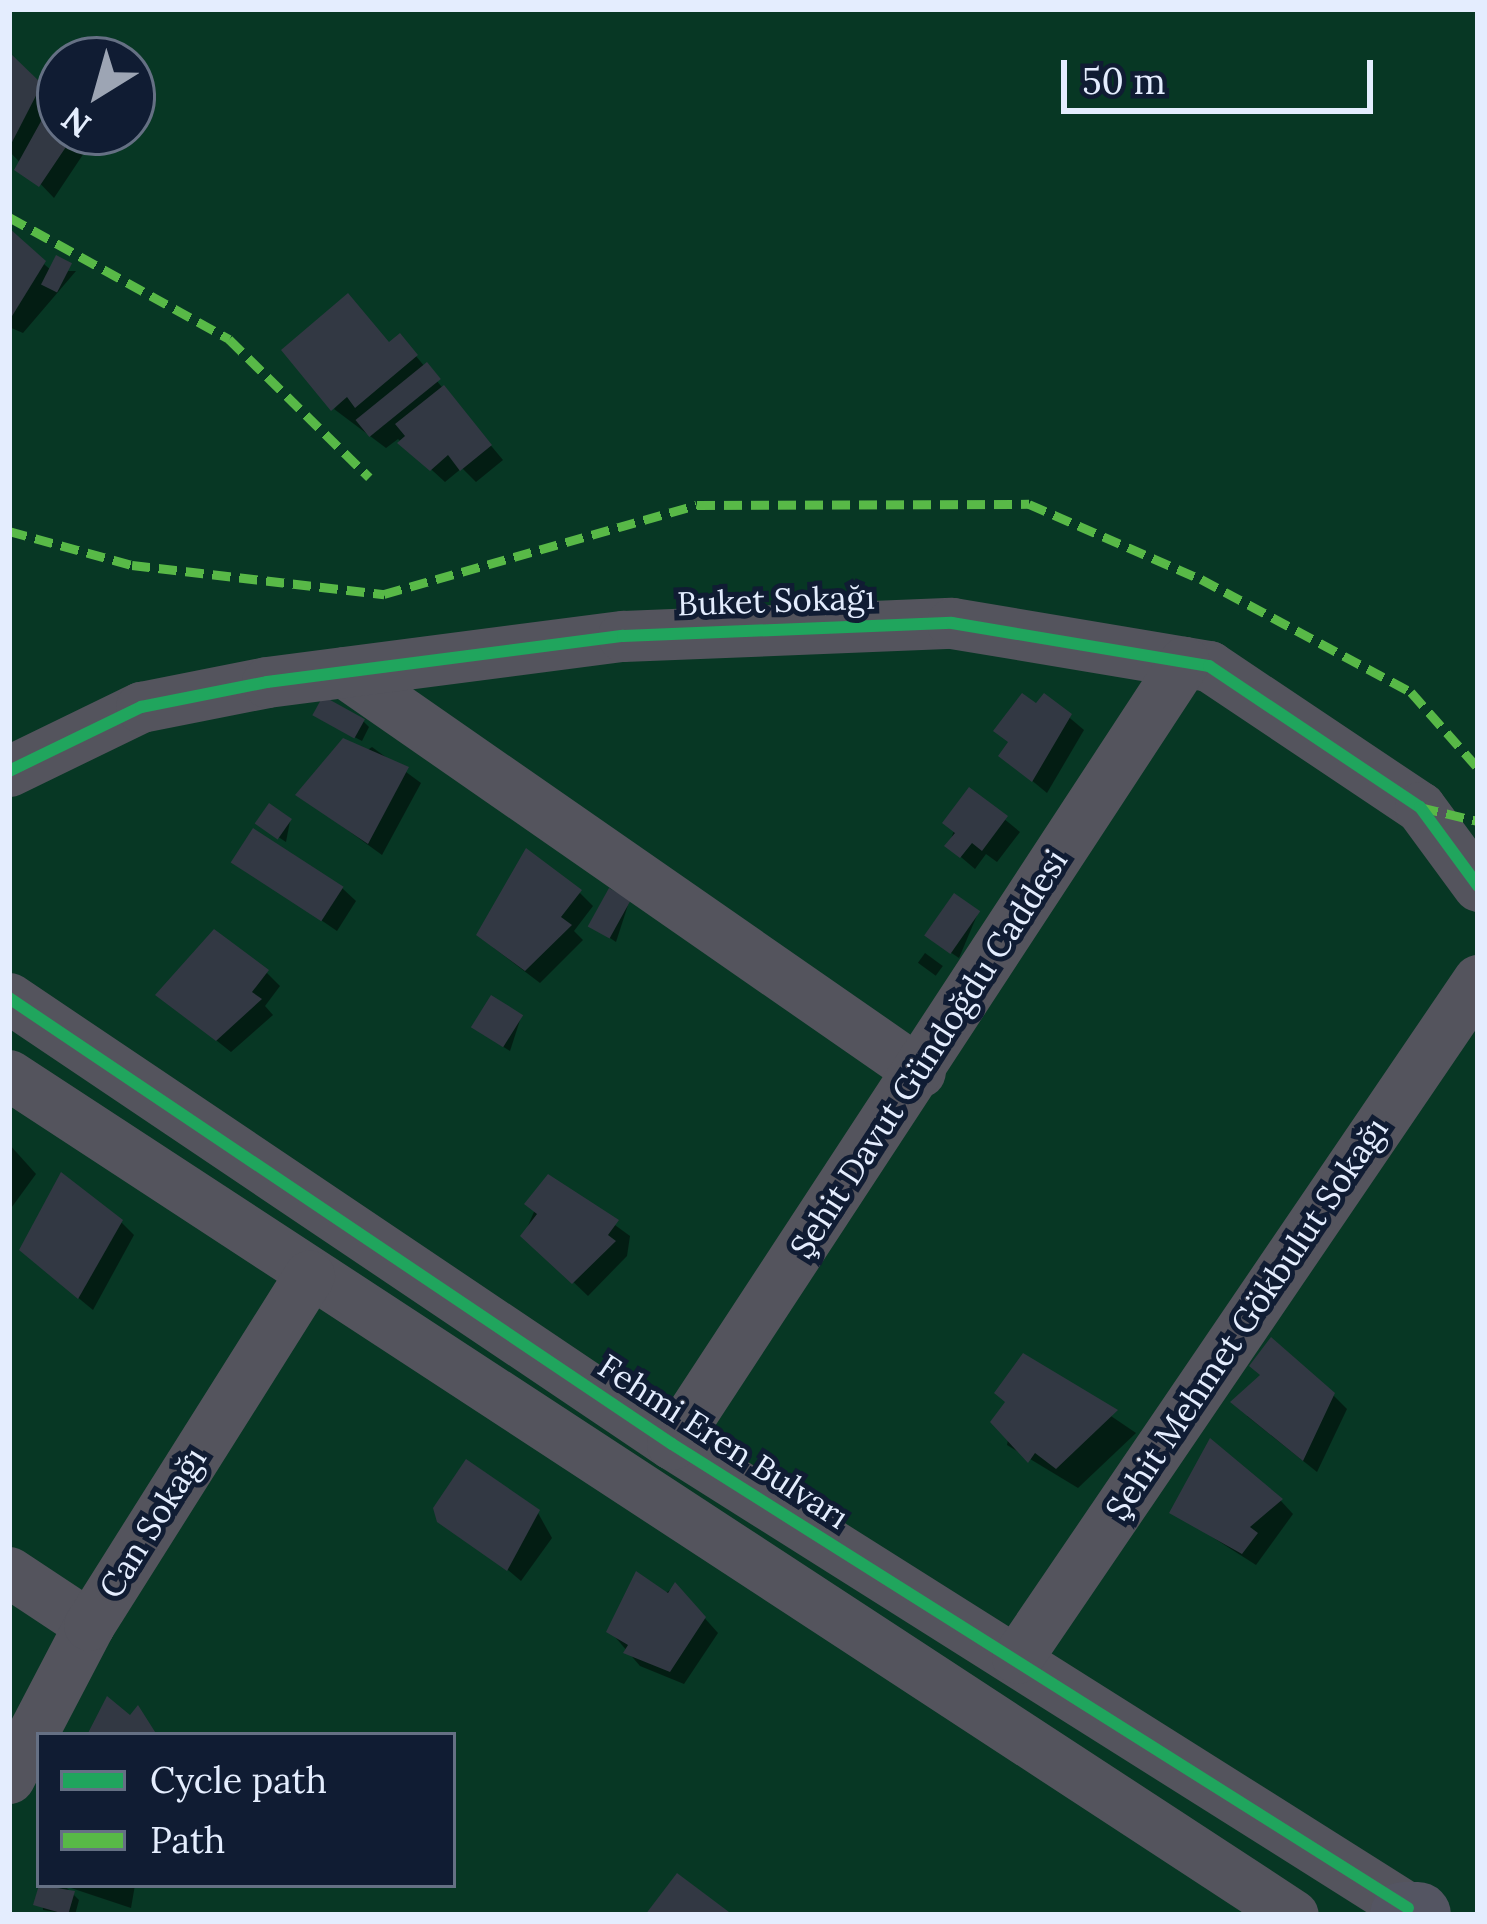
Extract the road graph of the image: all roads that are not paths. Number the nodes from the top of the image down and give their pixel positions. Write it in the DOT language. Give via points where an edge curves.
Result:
graph roads {
  1 [pos="1184,662"];
  2 [pos="344,672"];
  3 [pos="9,771"];
  4 [pos="1478,886"];
  5 [pos="1478,980"];
  6 [pos="9,998"];
  7 [pos="920,1072"];
  8 [pos="9,1075"];
  9 [pos="309,1275"];
  10 [pos="672,1444"];
  11 [pos="9,1572"];
  12 [pos="89,1625"];
  13 [pos="1017,1658"];
  14 [pos="9,1778"];
  15 [pos="1410,1913"];
  16 [pos="1293,1915"];
  1 -- 2 [label="street, Buket Sokağı" via="952,623 835,622"];
  1 -- 4 [label="street, Buket Sokağı" via="1243,685 1420,807"];
  1 -- 7 [label="street, Şehit Davut Gündoğdu Caddesi"];
  2 -- 3 [label="street, Buket Sokağı" via="141,707"];
  2 -- 7 [label="street"];
  5 -- 13 [label="street, Şehit Mehmet Gökbulut Sokağı"];
  6 -- 10 [label="street, Fehmi Eren Bulvarı"];
  7 -- 10 [label="street, Şehit Davut Gündoğdu Caddesi"];
  8 -- 9 [label="street"];
  9 -- 12 [label="street, Can Sokağı"];
  9 -- 16 [label="street"];
  10 -- 13 [label="street, Fehmi Eren Bulvarı"];
  11 -- 12 [label="street"];
  12 -- 14 [label="street, Can Sokağı"];
  13 -- 15 [label="street, Fehmi Eren Bulvarı"];
}
